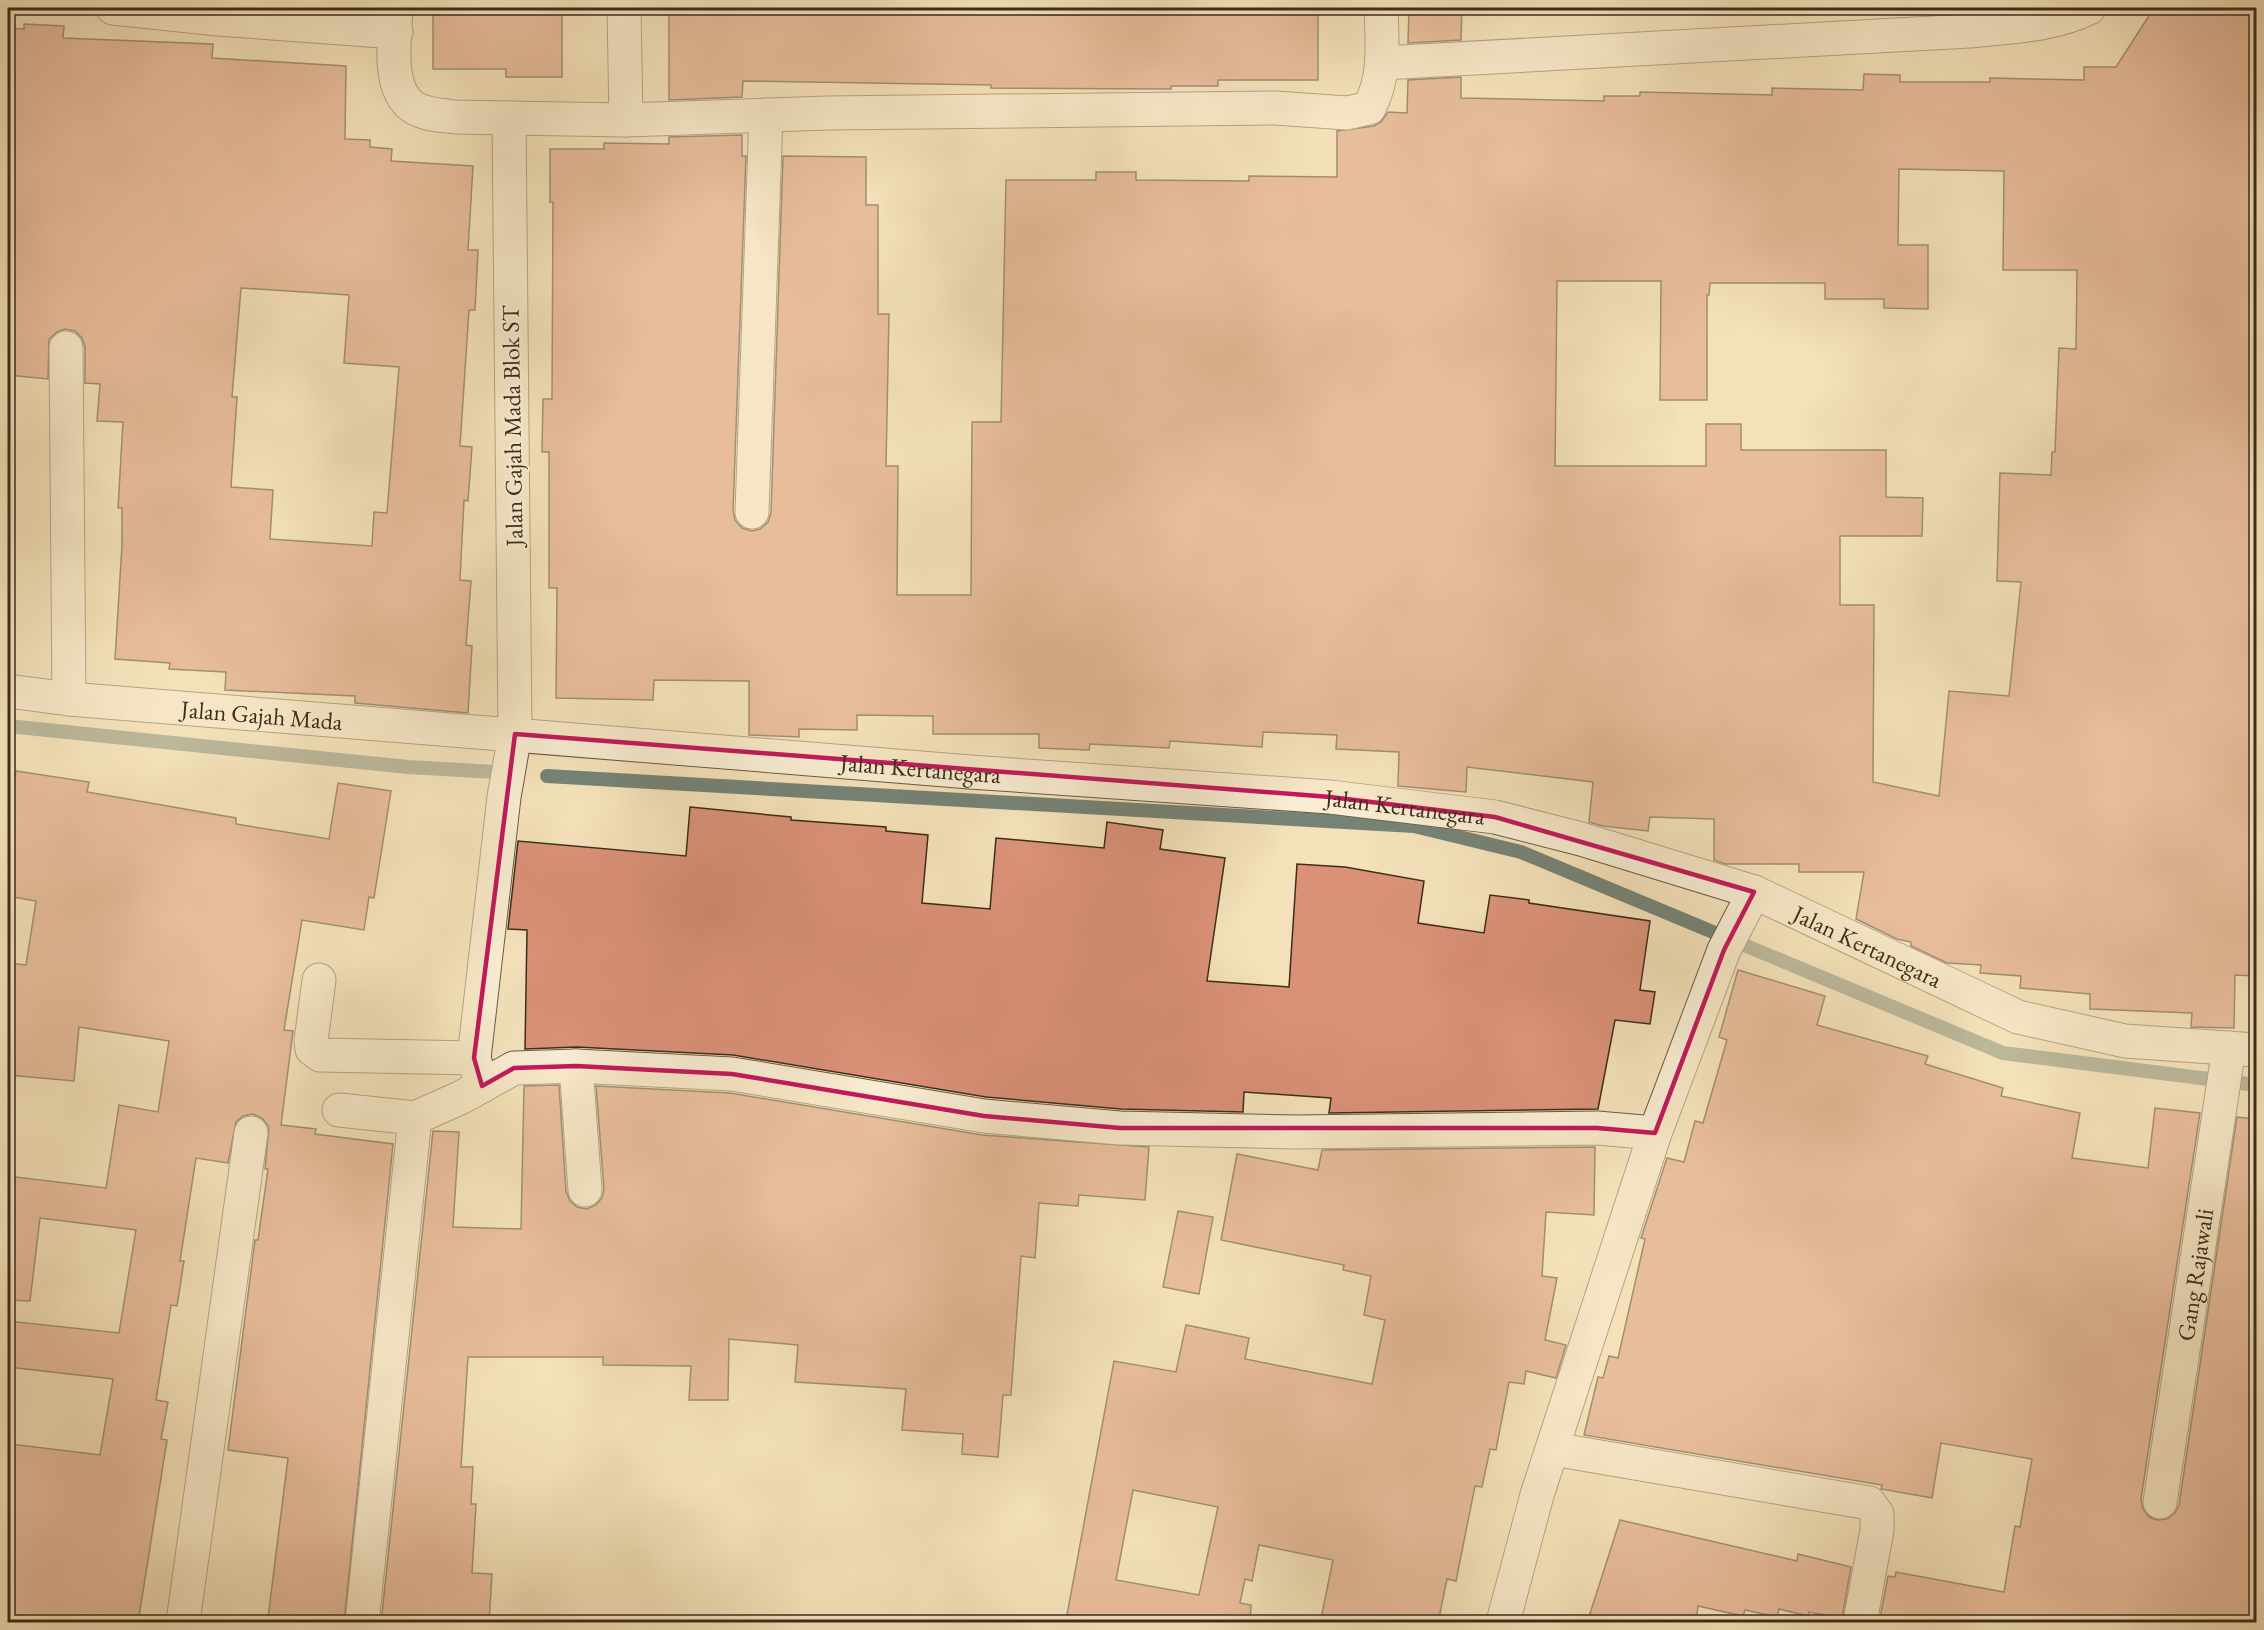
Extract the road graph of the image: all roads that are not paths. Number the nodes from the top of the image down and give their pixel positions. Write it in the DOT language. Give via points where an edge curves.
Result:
graph roads {
  1 [pos="113,8"];
  2 [pos="624,8"];
  3 [pos="1381,8"];
  4 [pos="2089,8"];
  5 [pos="218,13"];
  6 [pos="396,20"];
  7 [pos="1382,63"];
  8 [pos="766,115"];
  9 [pos="509,118"];
  10 [pos="626,120"];
  11 [pos="66,348"];
  12 [pos="752,512"];
  13 [pos="8,691"];
  14 [pos="69,699"];
  15 [pos="515,734"];
  16 [pos="1748,902"];
  17 [pos="319,980"];
  18 [pos="2238,1053"];
  19 [pos="576,1066"];
  20 [pos="478,1072"];
  21 [pos="339,1110"];
  22 [pos="415,1118"];
  23 [pos="251,1133"];
  24 [pos="1655,1133"];
  25 [pos="585,1190"];
  26 [pos="1553,1449"];
  27 [pos="2160,1502"];
  28 [pos="183,1623"];
  29 [pos="362,1623"];
  30 [pos="1503,1623"];
  31 [pos="1860,1623"];
  1 -- 5 [label="street"];
  2 -- 10 [label="street"];
  3 -- 7 [label="street"];
  4 -- 7 [label="street" via="2034,24 1969,31"];
  5 -- 6 [label="street"];
  6 -- 9 [label="street" via="396,74 401,92 412,107 428,114"];
  7 -- 8 [label="street" via="1377,94 1369,108 1347,113 1275,108"];
  8 -- 10 [label="street"];
  8 -- 12 [label="street"];
  9 -- 10 [label="street"];
  9 -- 15 [label="street, Jalan Gajah Mada Blok ST"];
  11 -- 14 [label="street"];
  13 -- 14 [label="street, Jalan Gajah Mada"];
  14 -- 15 [label="street, Jalan Gajah Mada"];
  15 -- 16 [label="street, Jalan Kertanegara" via="1330,797 1495,817 1571,836"];
  15 -- 20 [label="street, Jalan Gajah Mada Blok ST" via="504,797"];
  16 -- 18 [label="street, Jalan Kertanegara" via="2018,1017 2125,1041"];
  16 -- 24 [label="street" via="1724,950"];
  17 -- 20 [label="street" via="311,1041 312,1049 320,1055"];
  18 -- 27 [label="street, Gang Rajawali" via="2221,1102"];
  19 -- 20 [label="street"];
  19 -- 24 [label="street" via="732,1074 984,1116 1120,1128 1297,1132 1597,1128"];
  19 -- 25 [label="street"];
  20 -- 22 [label="street"];
  21 -- 22 [label="street"];
  22 -- 29 [label="street"];
  23 -- 28 [label="street"];
  24 -- 26 [label="street"];
  26 -- 30 [label="street"];
  26 -- 31 [label="street" via="1869,1503 1877,1514 1877,1530"];
}
